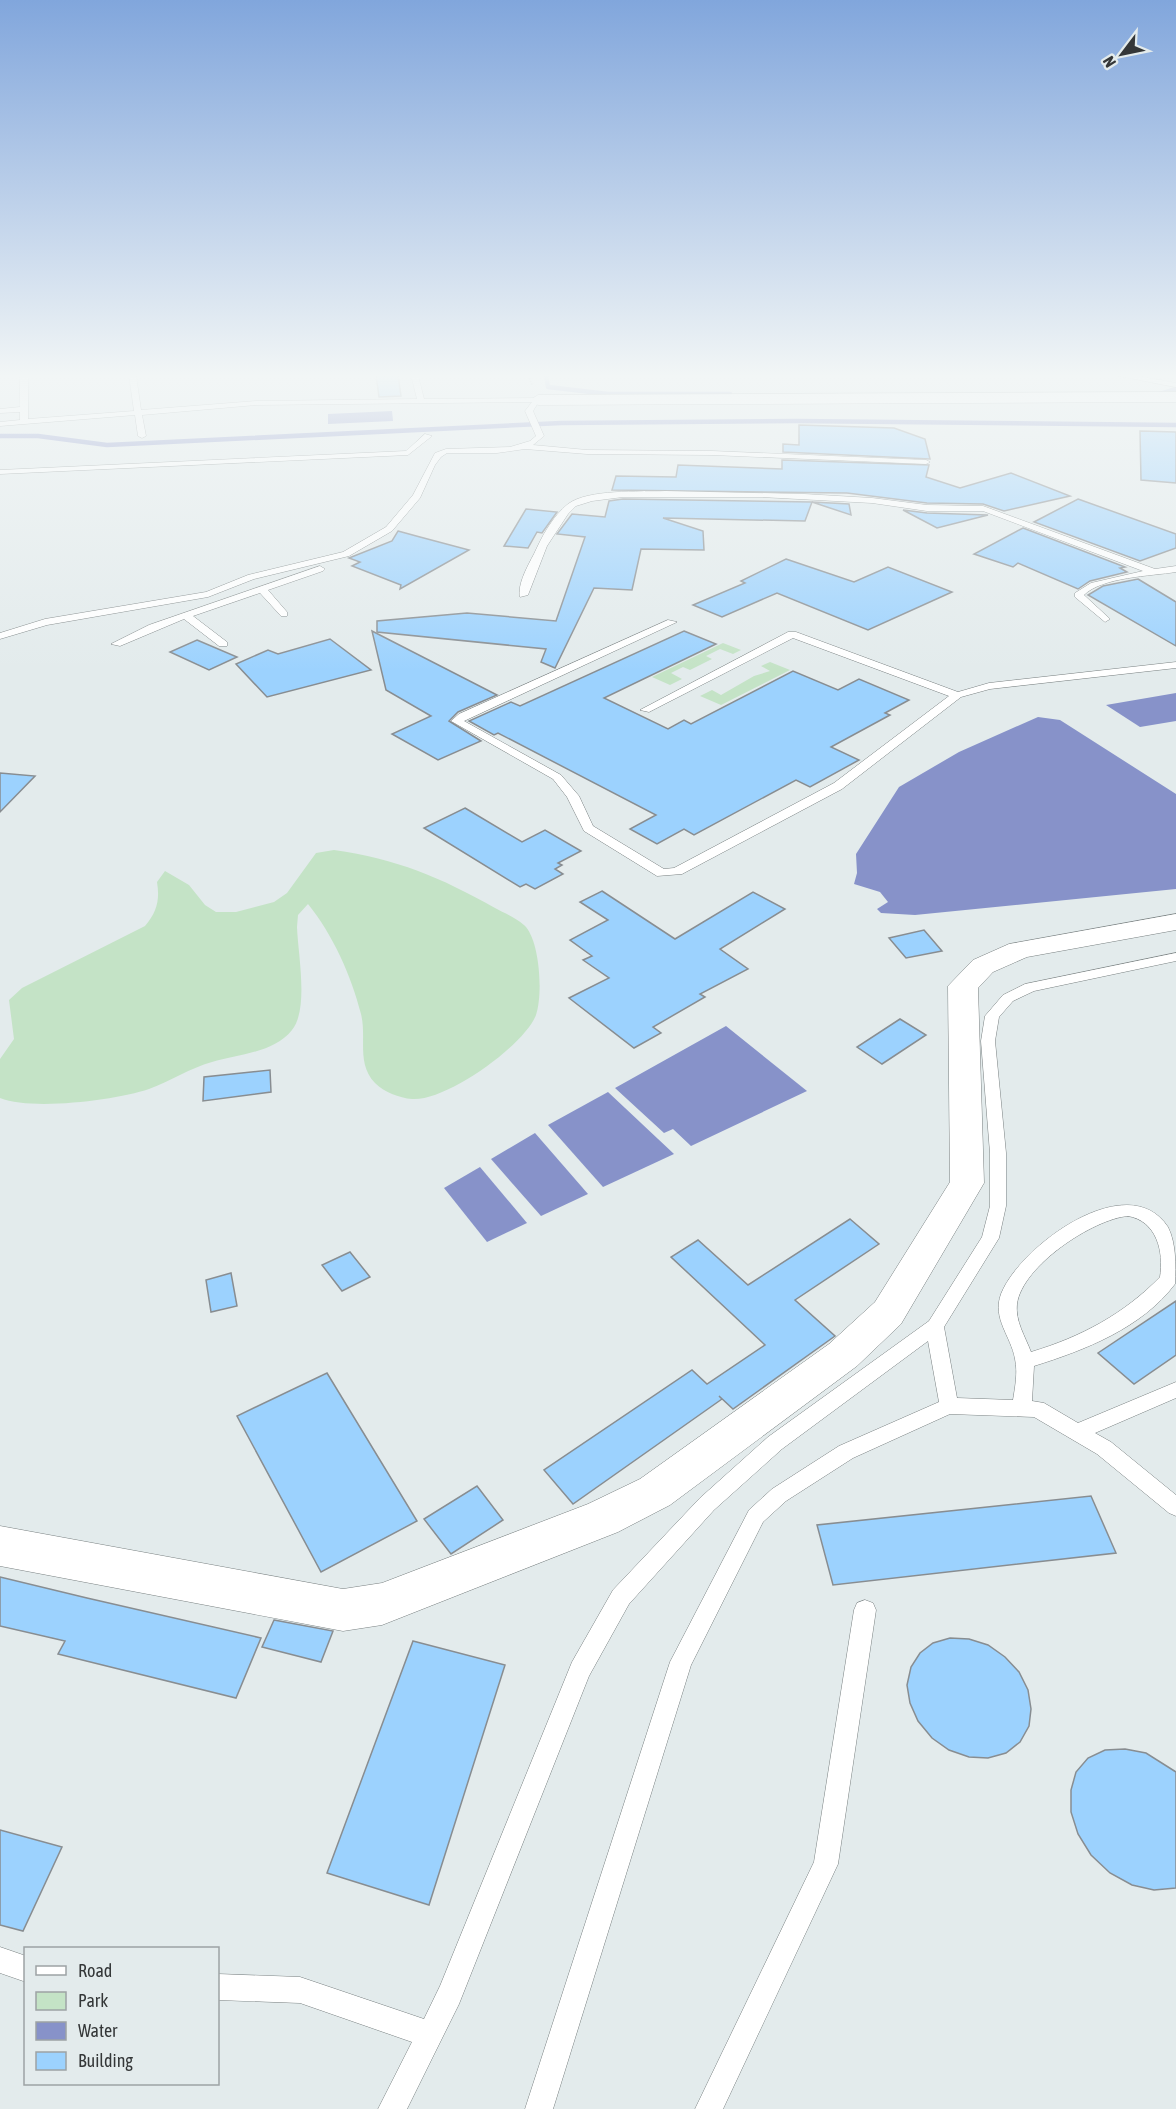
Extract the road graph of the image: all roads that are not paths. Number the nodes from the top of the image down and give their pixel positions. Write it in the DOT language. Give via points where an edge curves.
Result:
graph roads {
  1 [pos="427,473"];
  2 [pos="346,554"];
  3 [pos="1176,569"];
  4 [pos="1156,573"];
  5 [pos="262,590"];
  6 [pos="523,595"];
  7 [pos="284,614"];
  8 [pos="186,616"];
  9 [pos="1105,620"];
  10 [pos="672,622"];
  11 [pos="0,636"];
  12 [pos="116,644"];
  13 [pos="223,644"];
  14 [pos="1176,665"];
  15 [pos="957,694"];
  16 [pos="645,710"];
  17 [pos="1176,922"];
  18 [pos="1176,957"];
  19 [pos="935,1326"];
  20 [pos="1026,1361"];
  21 [pos="1176,1390"];
  22 [pos="949,1406"];
  23 [pos="1021,1409"];
  24 [pos="1077,1432"];
  25 [pos="1176,1507"];
  26 [pos="0,1546"];
  27 [pos="865,1610"];
  28 [pos="0,1960"];
  29 [pos="24,1968"];
  30 [pos="219,1987"];
  31 [pos="431,2035"];
  32 [pos="392,2109"];
  33 [pos="540,2109"];
  34 [pos="709,2109"];
  1 -- 2 [label="lane" via="417,496 389,529"];
  2 -- 5 [label="lane" via="322,568"];
  2 -- 11 [label="lane" via="251,577 208,594 45,622"];
  3 -- 4 [label="lane"];
  4 -- 6 [label="lane" via="976,507 930,508 846,498 648,493 597,496 573,504 543,543"];
  4 -- 9 [label="lane" via="1081,589 1078,595"];
  5 -- 7 [label="lane"];
  5 -- 8 [label="lane"];
  8 -- 12 [label="lane"];
  8 -- 13 [label="lane"];
  10 -- 15 [label="lane" via="457,722 557,777 573,796 588,828 662,873 677,871 838,786"];
  14 -- 15 [label="lane" via="989,686"];
  15 -- 16 [label="lane" via="792,634"];
  17 -- 26 [label="street" via="1019,950 983,966 963,986 967,1184 888,1313 843,1355 655,1492 603,1518 382,1605 344,1610"];
  18 -- 19 [label="lane" via="1030,987 1008,998 992,1016 988,1041 998,1154 998,1206 990,1238"];
  19 -- 22 [label="lane"];
  19 -- 31 [label="lane" via="775,1443 706,1504 621,1598 580,1670"];
  20 -- 20 [label="lane" via="1086,1341 1138,1310 1169,1279 1176,1255 1172,1237 1150,1218 1128,1210 1068,1232 1023,1270 1008,1304 1012,1335"];
  20 -- 23 [label="lane"];
  21 -- 24 [label="lane"];
  22 -- 23 [label="lane"];
  22 -- 33 [label="lane" via="846,1452 779,1495 756,1516 681,1662"];
  23 -- 24 [label="lane" via="1037,1409"];
  24 -- 25 [label="lane" via="1104,1448"];
  27 -- 34 [label="lane" via="826,1864"];
  28 -- 29 [label="lane"];
  30 -- 31 [label="lane" via="300,1990"];
  31 -- 32 [label="lane"];
}
